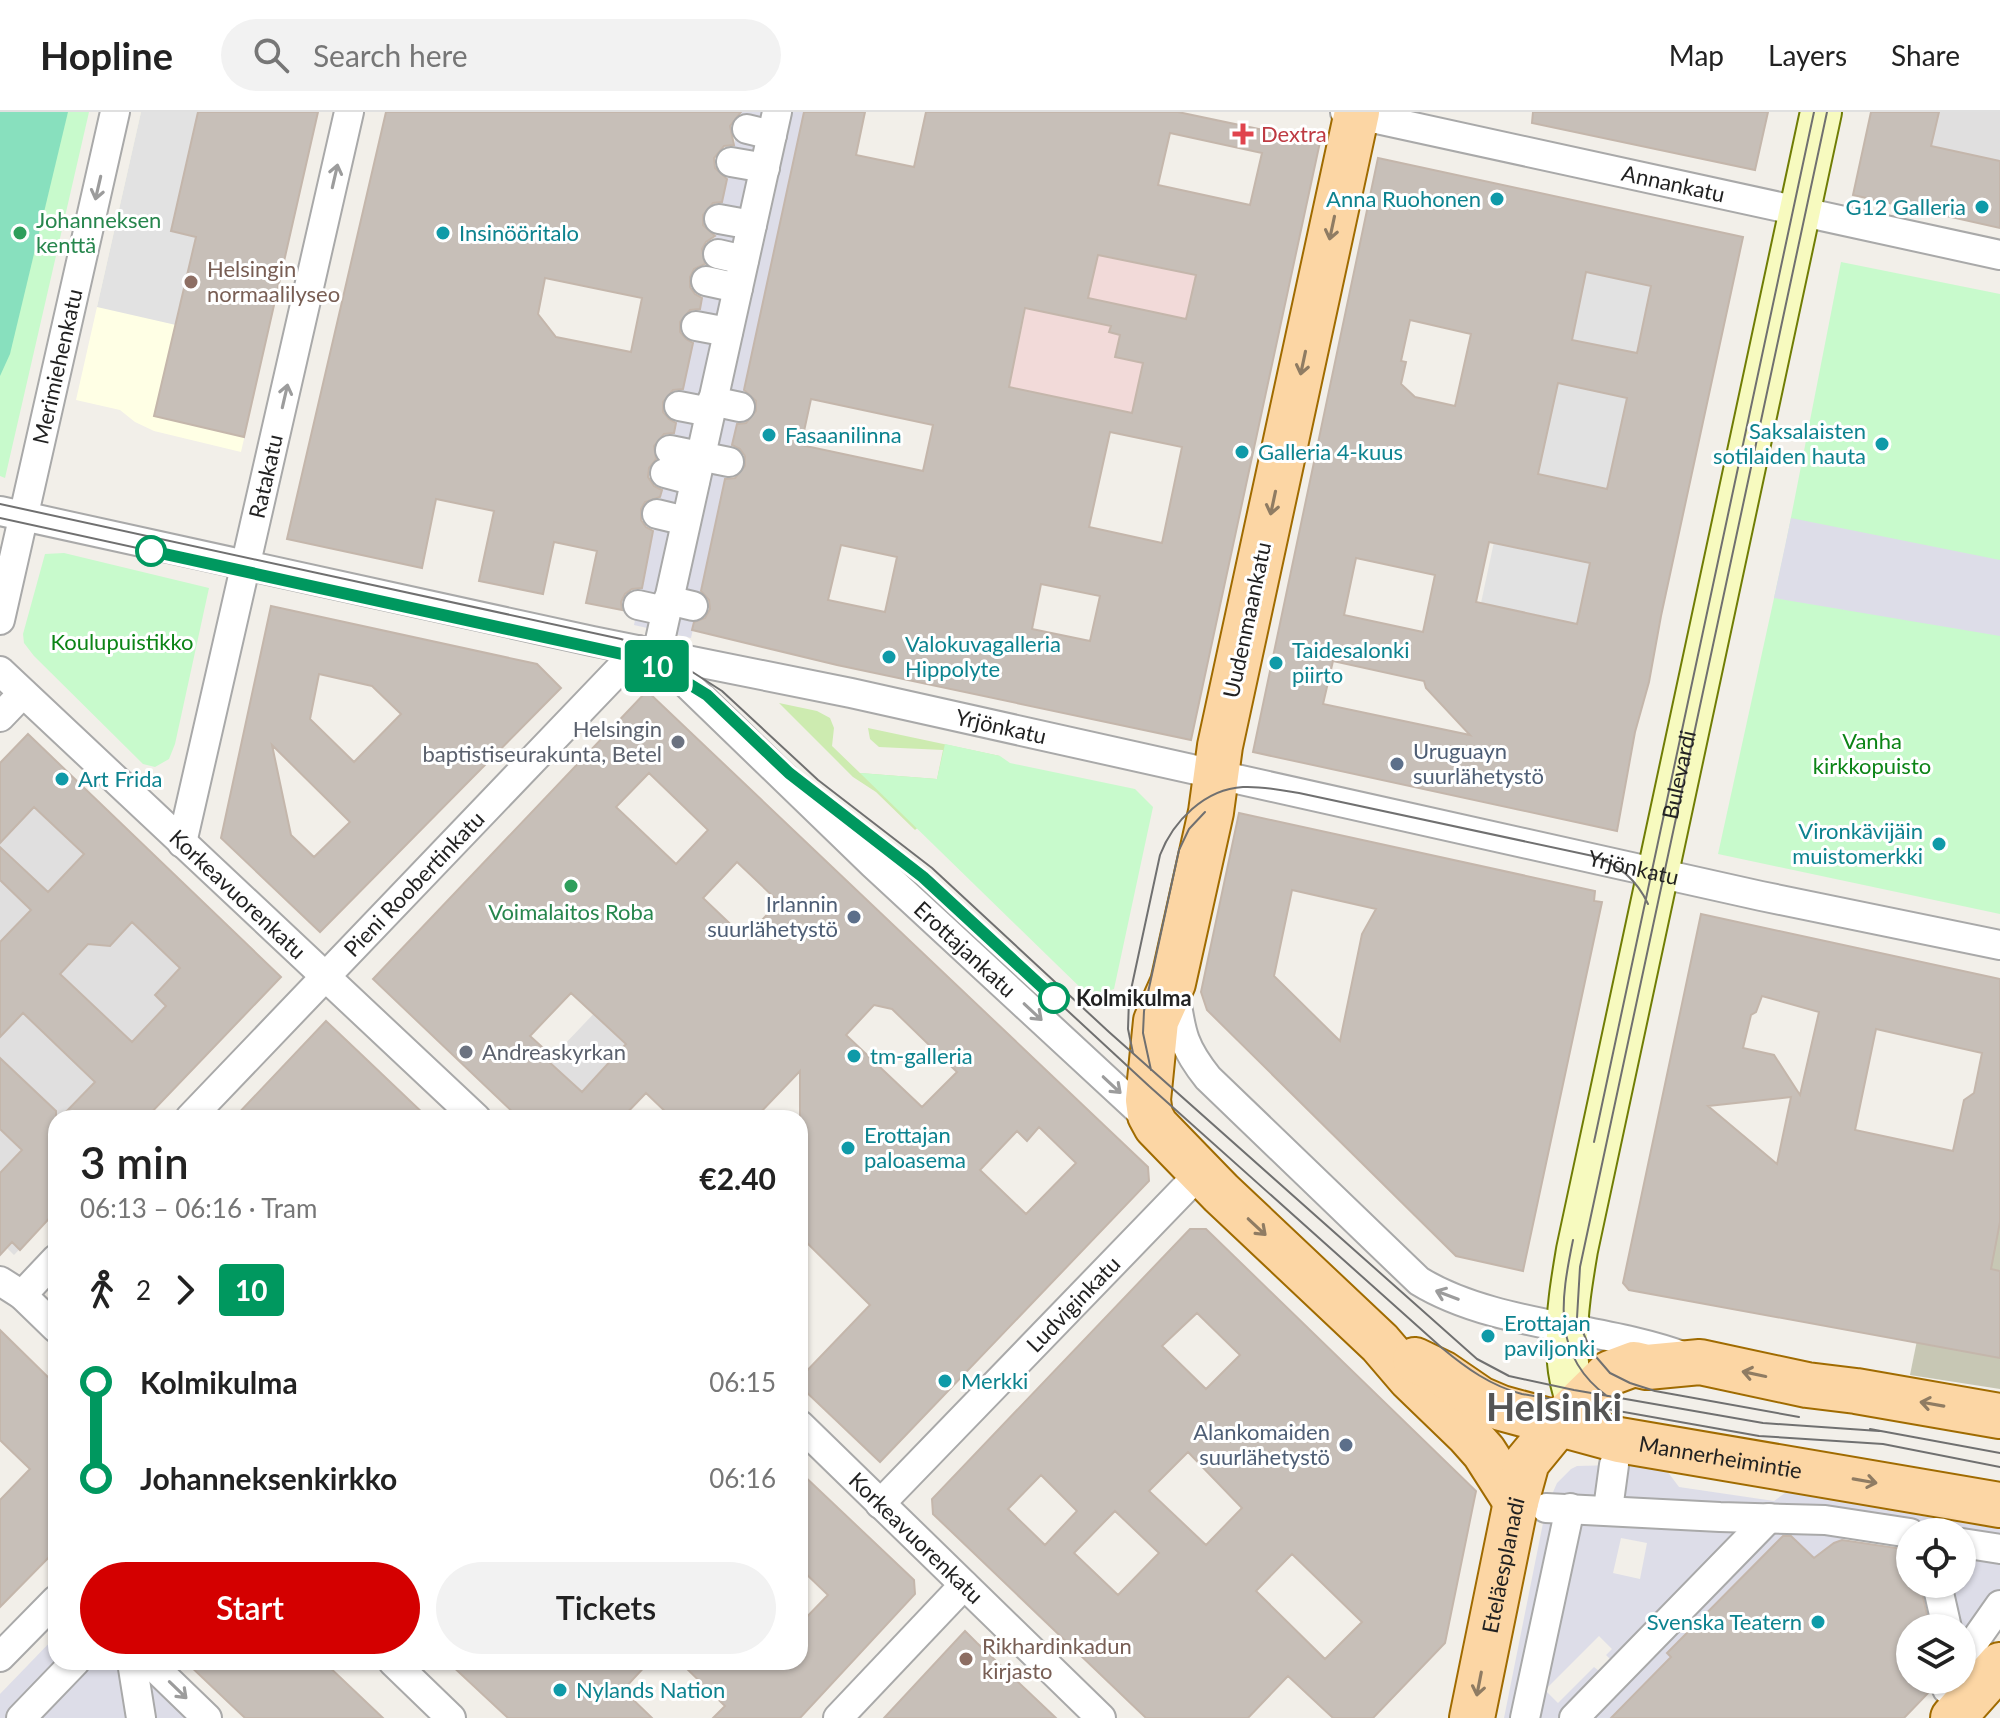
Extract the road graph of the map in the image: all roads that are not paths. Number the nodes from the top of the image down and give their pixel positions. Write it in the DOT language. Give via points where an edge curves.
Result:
graph roads {
  1 [pos="115,112"];
  2 [pos="349,112"];
  3 [pos="1821,112"];
  4 [pos="1353,113"];
  5 [pos="755,156"];
  6 [pos="1799,213"];
  7 [pos="2000,255"];
  8 [pos="706,281"];
  9 [pos="738,288"];
  10 [pos="709,393"];
  11 [pos="679,406"];
  12 [pos="740,407"];
  13 [pos="729,462"];
  14 [pos="664,478"];
  15 [pos="694,484"];
  16 [pos="13,514"];
  17 [pos="247,565"];
  18 [pos="0,620"];
  19 [pos="660,623"];
  20 [pos="0,671"];
  21 [pos="23,693"];
  22 [pos="0,717"];
  23 [pos="1214,774"];
  24 [pos="182,843"];
  25 [pos="1659,872"];
  26 [pos="2000,945"];
  27 [pos="324,977"];
  28 [pos="1173,983"];
  29 [pos="198,1110"];
  30 [pos="467,1110"];
  31 [pos="1156,1126"];
  32 [pos="1201,1172"];
  33 [pos="48,1264"];
  34 [pos="11,1288"];
  35 [pos="48,1321"];
  36 [pos="1566,1328"];
  37 [pos="1380,1343"];
  38 [pos="1700,1362"];
  39 [pos="2000,1416"];
  40 [pos="1586,1431"];
  41 [pos="808,1433"];
  42 [pos="880,1504"];
  43 [pos="2000,1505"];
  44 [pos="1544,1506"];
  45 [pos="1608,1509"];
  46 [pos="1769,1518"];
  47 [pos="1896,1531"];
  48 [pos="1976,1545"];
  49 [pos="2000,1549"];
  50 [pos="964,1585"];
  51 [pos="2000,1605"];
  52 [pos="48,1608"];
  53 [pos="1976,1654"];
  54 [pos="0,1657"];
  55 [pos="67,1670"];
  56 [pos="133,1670"];
  57 [pos="157,1670"];
  58 [pos="401,1670"];
  59 [pos="21,1718"];
  60 [pos="141,1718"];
  61 [pos="207,1718"];
  62 [pos="451,1718"];
  63 [pos="838,1718"];
  64 [pos="1101,1718"];
  65 [pos="1472,1718"];
  66 [pos="1525,1718"];
  67 [pos="1574,1718"];
  1 -- 16 [label="street, Merimiehenkatu, one-way"];
  17 -- 2 [label="street, Ratakatu, one-way"];
  3 -- 6 [label="street, Bulevardi"];
  4 -- 6 [label="street, Annankatu"];
  4 -- 23 [label="main road, Uudenmaankatu, one-way"];
  5 -- 9 [label="street" via="732,243"];
  6 -- 7 [label="street, Annankatu"];
  6 -- 25 [label="street, Bulevardi"];
  8 -- 9 [label="street"];
  9 -- 10 [label="street" via="713,330"];
  10 -- 11 [label="street"];
  10 -- 12 [label="street"];
  10 -- 15 [label="street"];
  13 -- 15 [label="street"];
  14 -- 15 [label="street"];
  14 -- 15 [label="street"];
  14 -- 15 [label="street"];
  15 -- 19 [label="street" via="667,560"];
  16 -- 17 [label="street, Yrjönkatu"];
  16 -- 18 [label="street, Merimiehenkatu"];
  17 -- 19 [label="street, Yrjönkatu"];
  17 -- 24 [label="street, Ratakatu"];
  19 -- 23 [label="street, Yrjönkatu" via="851,693"];
  19 -- 27 [label="street, Pieni Roobertinkatu"];
  19 -- 31 [label="street, Erottajankatu, one-way" via="885,875"];
  20 -- 21 [label="street, Korkeavuorenkatu"];
  21 -- 22 [label="street"];
  21 -- 24 [label="street, Korkeavuorenkatu"];
  23 -- 25 [label="street, Yrjönkatu"];
  23 -- 28 [label="main road, Uudenmaankatu" via="1208,827"];
  24 -- 27 [label="street, Korkeavuorenkatu"];
  25 -- 26 [label="street, Yrjönkatu"];
  25 -- 36 [label="street, Bulevardi" via="1577,1250"];
  27 -- 29 [label="street, Pieni Roobertinkatu"];
  27 -- 30 [label="street, Korkeavuorenkatu"];
  28 -- 31 [label="main road, Uudenmaankatu" via="1156,1021 1148,1100"];
  36 -- 28 [label="street, one-way" via="1471,1304 1419,1281 1208,1078 1182,1039"];
  31 -- 32 [label="main road, Erottajankatu"];
  32 -- 37 [label="main road, Erottajankatu, one-way"];
  32 -- 42 [label="street, Ludviginkatu"];
  33 -- 34 [label="street"];
  34 -- 35 [label="street"];
  36 -- 38 [label="street" via="1650,1344"];
  36 -- 40 [label="street, Bulevardi"];
  37 -- 40 [label="main road, Erottajankatu" via="1442,1373 1480,1399"];
  37 -- 44 [label="main road, Erottajankatu"];
  39 -- 38 [label="main road, one-way"];
  38 -- 40 [label="main road" via="1621,1367 1599,1381"];
  40 -- 43 [label="main road, Mannerheimintie, one-way"];
  40 -- 44 [label="main road, Eteläesplanadi" via="1527,1462"];
  40 -- 45 [label="street"];
  41 -- 42 [label="street, Korkeavuorenkatu"];
  42 -- 50 [label="street, Korkeavuorenkatu"];
  44 -- 45 [label="street"];
  44 -- 65 [label="main road, Eteläesplanadi, one-way"];
  44 -- 66 [label="street"];
  45 -- 46 [label="street"];
  46 -- 47 [label="street"];
  46 -- 67 [label="street"];
  48 -- 49 [label="street"];
  50 -- 63 [label="street"];
  50 -- 64 [label="street, Korkeavuorenkatu"];
  51 -- 53 [label="street"];
  52 -- 54 [label="street"];
  55 -- 59 [label="street"];
  56 -- 60 [label="street"];
  57 -- 61 [label="street, one-way"];
  58 -- 62 [label="street"];
}
